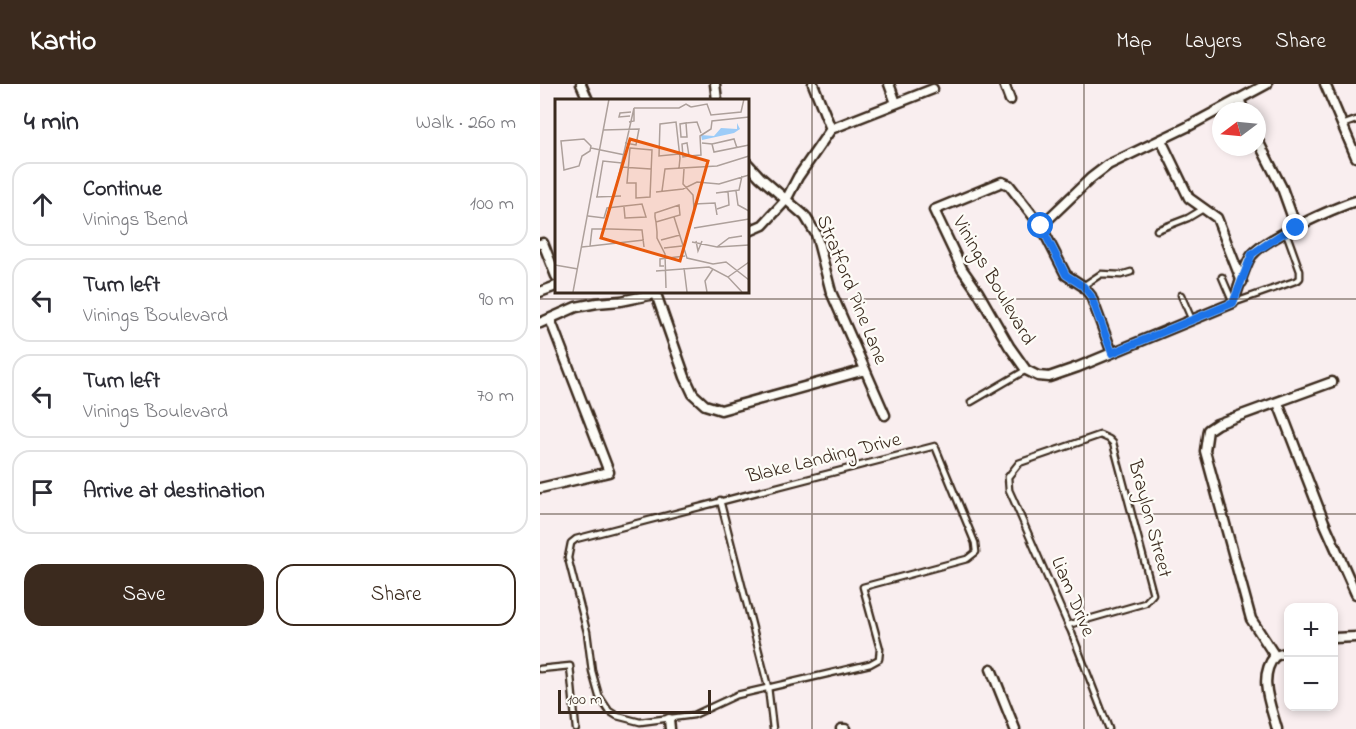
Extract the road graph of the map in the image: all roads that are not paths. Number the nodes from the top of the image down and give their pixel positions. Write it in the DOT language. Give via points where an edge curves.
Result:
graph roads {
  1 [pos="582,84"];
  2 [pos="715,84"];
  3 [pos="813,84"];
  4 [pos="889,84"];
  5 [pos="1004,84"];
  6 [pos="1267,84"];
  7 [pos="1325,84"];
  8 [pos="933,89"];
  9 [pos="588,99"];
  10 [pos="717,99"];
  11 [pos="1239,99"];
  12 [pos="1010,100"];
  13 [pos="1240,102"];
  14 [pos="896,103"];
  15 [pos="1356,120"];
  16 [pos="1342,125"];
  17 [pos="831,129"];
  18 [pos="1161,140"];
  19 [pos="1265,156"];
  20 [pos="1356,158"];
  21 [pos="748,164"];
  22 [pos="786,200"];
  23 [pos="1356,201"];
  24 [pos="1203,209"];
  25 [pos="1041,226"];
  26 [pos="1296,228"];
  27 [pos="1157,230"];
  28 [pos="748,232"];
  29 [pos="1286,232"];
  30 [pos="541,241"];
  31 [pos="1131,272"];
  32 [pos="555,274"];
  33 [pos="1222,278"];
  34 [pos="1242,283"];
  35 [pos="555,286"];
  36 [pos="1083,286"];
  37 [pos="540,292"];
  38 [pos="655,293"];
  39 [pos="1181,296"];
  40 [pos="1233,303"];
  41 [pos="550,319"];
  42 [pos="1192,320"];
  43 [pos="540,323"];
  44 [pos="1112,353"];
  45 [pos="865,370"];
  46 [pos="1026,370"];
  47 [pos="1332,382"];
  48 [pos="971,402"];
  49 [pos="1278,403"];
  50 [pos="885,415"];
  51 [pos="1104,436"];
  52 [pos="540,488"];
  53 [pos="720,500"];
  54 [pos="1356,594"];
  55 [pos="1068,625"];
  56 [pos="1356,637"];
  57 [pos="1338,638"];
  58 [pos="1284,653"];
  59 [pos="1275,656"];
  60 [pos="540,669"];
  61 [pos="990,669"];
  62 [pos="768,687"];
  63 [pos="669,719"];
  64 [pos="1013,728"];
  65 [pos="576,729"];
  66 [pos="670,729"];
  67 [pos="773,729"];
  68 [pos="1109,729"];
  69 [pos="1277,729"];
  1 -- 9 [label="street"];
  2 -- 10 [label="street"];
  3 -- 17 [label="street"];
  4 -- 14 [label="street"];
  5 -- 12 [label="street"];
  6 -- 11 [label="street"];
  7 -- 16 [label="street"];
  8 -- 14 [label="street"];
  11 -- 13 [label="street"];
  11 -- 18 [label="street"];
  14 -- 17 [label="street"];
  15 -- 16 [label="lane"];
  16 -- 20 [label="street"];
  17 -- 22 [label="street"];
  18 -- 24 [label="street" via="1189,198"];
  18 -- 25 [label="street" via="1108,165"];
  19 -- 26 [label="street"];
  21 -- 22 [label="street, Stratford Pine Lane"];
  22 -- 28 [label="street" via="764,225"];
  22 -- 45 [label="street, Stratford Pine Lane" via="805,216 816,234 831,292"];
  23 -- 26 [label="street"];
  24 -- 27 [label="lane"];
  24 -- 34 [label="street" via="1217,218"];
  25 -- 36 [label="street" via="1066,275"];
  25 -- 46 [label="street, Vinings Boulevard" via="1006,182 934,210 962,269"];
  26 -- 29 [label="street"];
  29 -- 34 [label="street" via="1252,254"];
  29 -- 40 [label="lane" via="1300,278"];
  30 -- 32 [label="street"];
  31 -- 36 [label="lane" via="1101,274"];
  33 -- 40 [label="lane"];
  34 -- 40 [label="street"];
  35 -- 37 [label="street"];
  36 -- 44 [label="street" via="1091,296"];
  38 -- 41 [label="street" via="576,307"];
  38 -- 45 [label="street" via="685,377 693,394 705,405 721,410"];
  39 -- 42 [label="lane"];
  40 -- 42 [label="street, Vinings Boulevard"];
  41 -- 43 [label="street"];
  41 -- 52 [label="street" via="609,472"];
  42 -- 44 [label="street, Vinings Boulevard"];
  44 -- 46 [label="street, Vinings Boulevard" via="1049,377"];
  45 -- 50 [label="street, Stratford Pine Lane"];
  46 -- 48 [label="lane"];
  47 -- 49 [label="street"];
  49 -- 54 [label="street"];
  49 -- 59 [label="street" via="1216,424 1208,430 1205,451 1251,619"];
  51 -- 55 [label="lane, Braylon Street" via="1113,443 1153,594 1145,603"];
  51 -- 55 [label="lane, Liam Drive" via="1026,460 1008,477 1009,490"];
  53 -- 62 [label="lane"];
  53 -- 62 [label="lane, Blake Landing Drive" via="935,446 975,543 976,552 967,559 863,587 880,649 879,659"];
  53 -- 63 [label="lane, Blake Landing Drive" via="582,536 571,543 568,558 599,696 609,711 627,720"];
  55 -- 68 [label="lane, Liam Drive"];
  56 -- 57 [label="street"];
  58 -- 59 [label="street"];
  59 -- 69 [label="street" via="1266,675 1266,687"];
  60 -- 65 [label="lane" via="570,666"];
  61 -- 64 [label="street"];
  62 -- 63 [label="lane" via="737,695 694,715"];
  62 -- 67 [label="lane"];
  63 -- 66 [label="street"];
}
